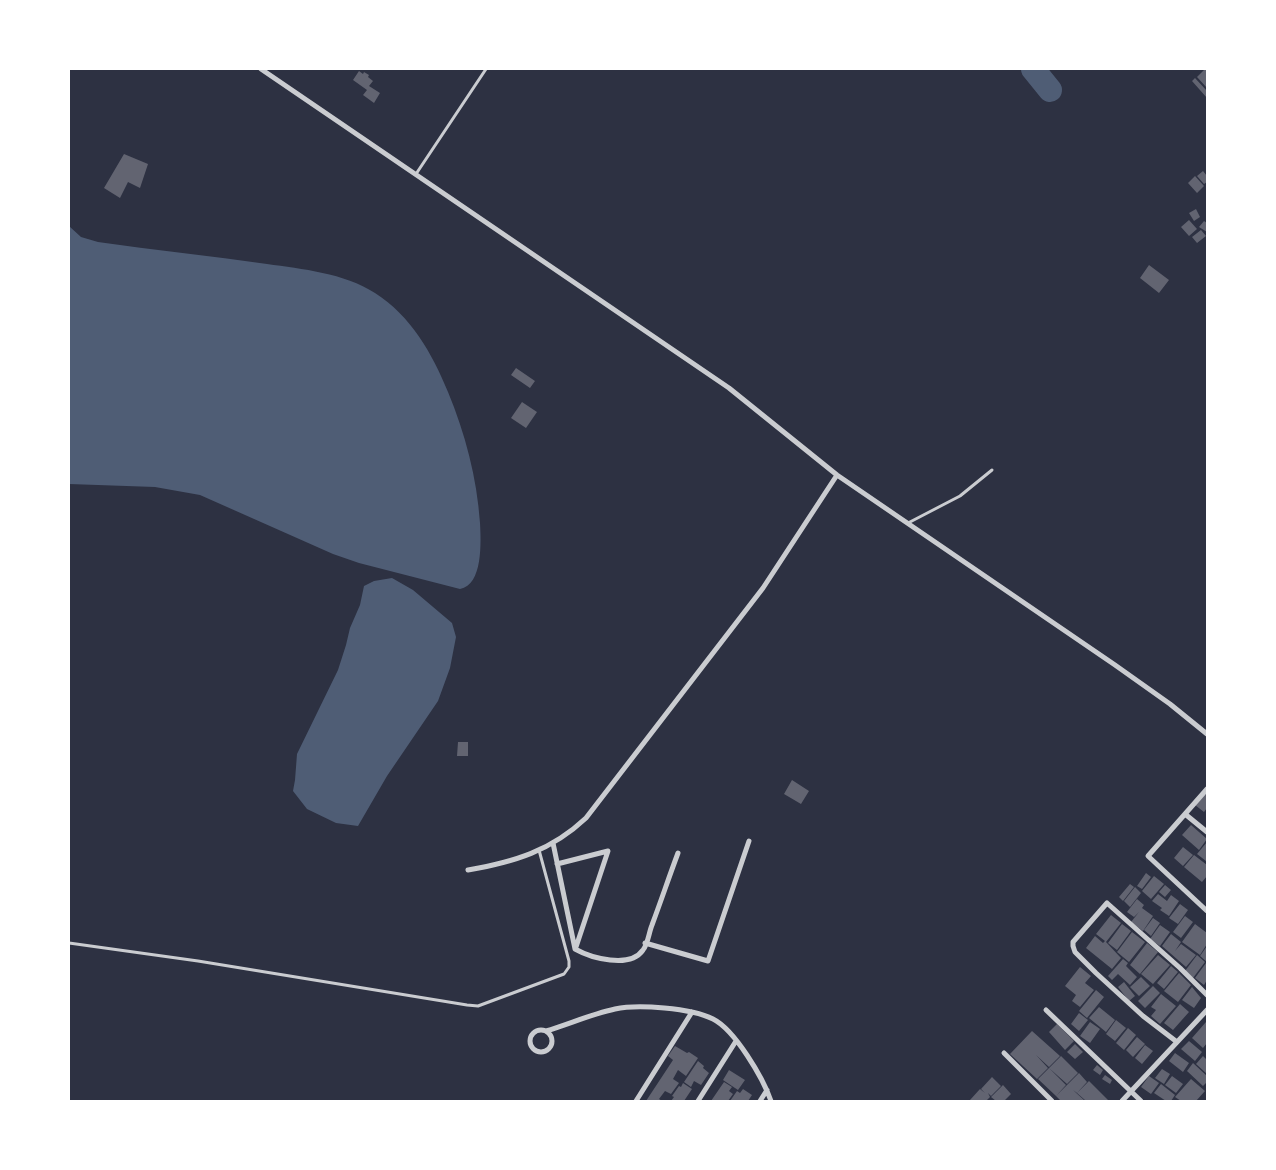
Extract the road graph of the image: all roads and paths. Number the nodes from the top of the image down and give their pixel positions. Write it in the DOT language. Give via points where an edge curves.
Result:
graph roads {
  1 [pos="261,69"];
  2 [pos="486,69"];
  3 [pos="416,174"];
  4 [pos="992,470"];
  5 [pos="837,475"];
  6 [pos="908,523"];
  7 [pos="1207,734"];
  8 [pos="1207,789"];
  9 [pos="1185,814"];
  10 [pos="1207,832"];
  11 [pos="748,841"];
  12 [pos="552,843"];
  13 [pos="540,850"];
  14 [pos="678,853"];
  15 [pos="557,864"];
  16 [pos="468,870"];
  17 [pos="1207,911"];
  18 [pos="69,943"];
  19 [pos="645,944"];
  20 [pos="575,949"];
  21 [pos="1207,995"];
  22 [pos="1046,1010"];
  23 [pos="1207,1010"];
  24 [pos="692,1012"];
  25 [pos="546,1032"];
  26 [pos="736,1041"];
  27 [pos="1177,1042"];
  28 [pos="1004,1054"];
  29 [pos="768,1090"];
  30 [pos="1131,1091"];
  31 [pos="1046,1096"];
  32 [pos="636,1101"];
  33 [pos="698,1101"];
  34 [pos="760,1101"];
  35 [pos="771,1101"];
  36 [pos="1041,1101"];
  37 [pos="1052,1101"];
  38 [pos="1122,1101"];
  39 [pos="1141,1101"];
  1 -- 3 [label="street"];
  2 -- 3 [label="lane"];
  3 -- 5 [label="street" via="729,388"];
  4 -- 6 [label="lane" via="960,496"];
  5 -- 6 [label="street"];
  5 -- 12 [label="street" via="763,588 625,769 586,818 572,832"];
  6 -- 7 [label="street" via="1154,693"];
  8 -- 9 [label="street"];
  9 -- 10 [label="street"];
  9 -- 17 [label="street" via="1148,856"];
  11 -- 19 [label="street" via="708,961"];
  12 -- 13 [label="street"];
  12 -- 15 [label="street"];
  13 -- 16 [label="street" via="503,863"];
  13 -- 18 [label="lane" via="569,967 564,974 478,1006"];
  14 -- 19 [label="street"];
  15 -- 20 [label="street"];
  15 -- 20 [label="street" via="608,851"];
  19 -- 20 [label="street" via="643,951 627,960 599,958"];
  21 -- 27 [label="street" via="1107,903 1073,942 1075,952 1096,973"];
  22 -- 30 [label="street"];
  23 -- 27 [label="street"];
  24 -- 25 [label="street" via="656,1008 616,1009"];
  24 -- 26 [label="street" via="712,1018"];
  24 -- 32 [label="street"];
  25 -- 25 [label="street" via="552,1041 550,1048 536,1052 529,1043 531,1036 536,1031"];
  26 -- 29 [label="street"];
  26 -- 33 [label="street"];
  27 -- 30 [label="street"];
  28 -- 31 [label="street"];
  29 -- 34 [label="street"];
  29 -- 35 [label="street"];
  30 -- 38 [label="street"];
  30 -- 39 [label="street"];
  31 -- 36 [label="street"];
  31 -- 37 [label="street"];
}
